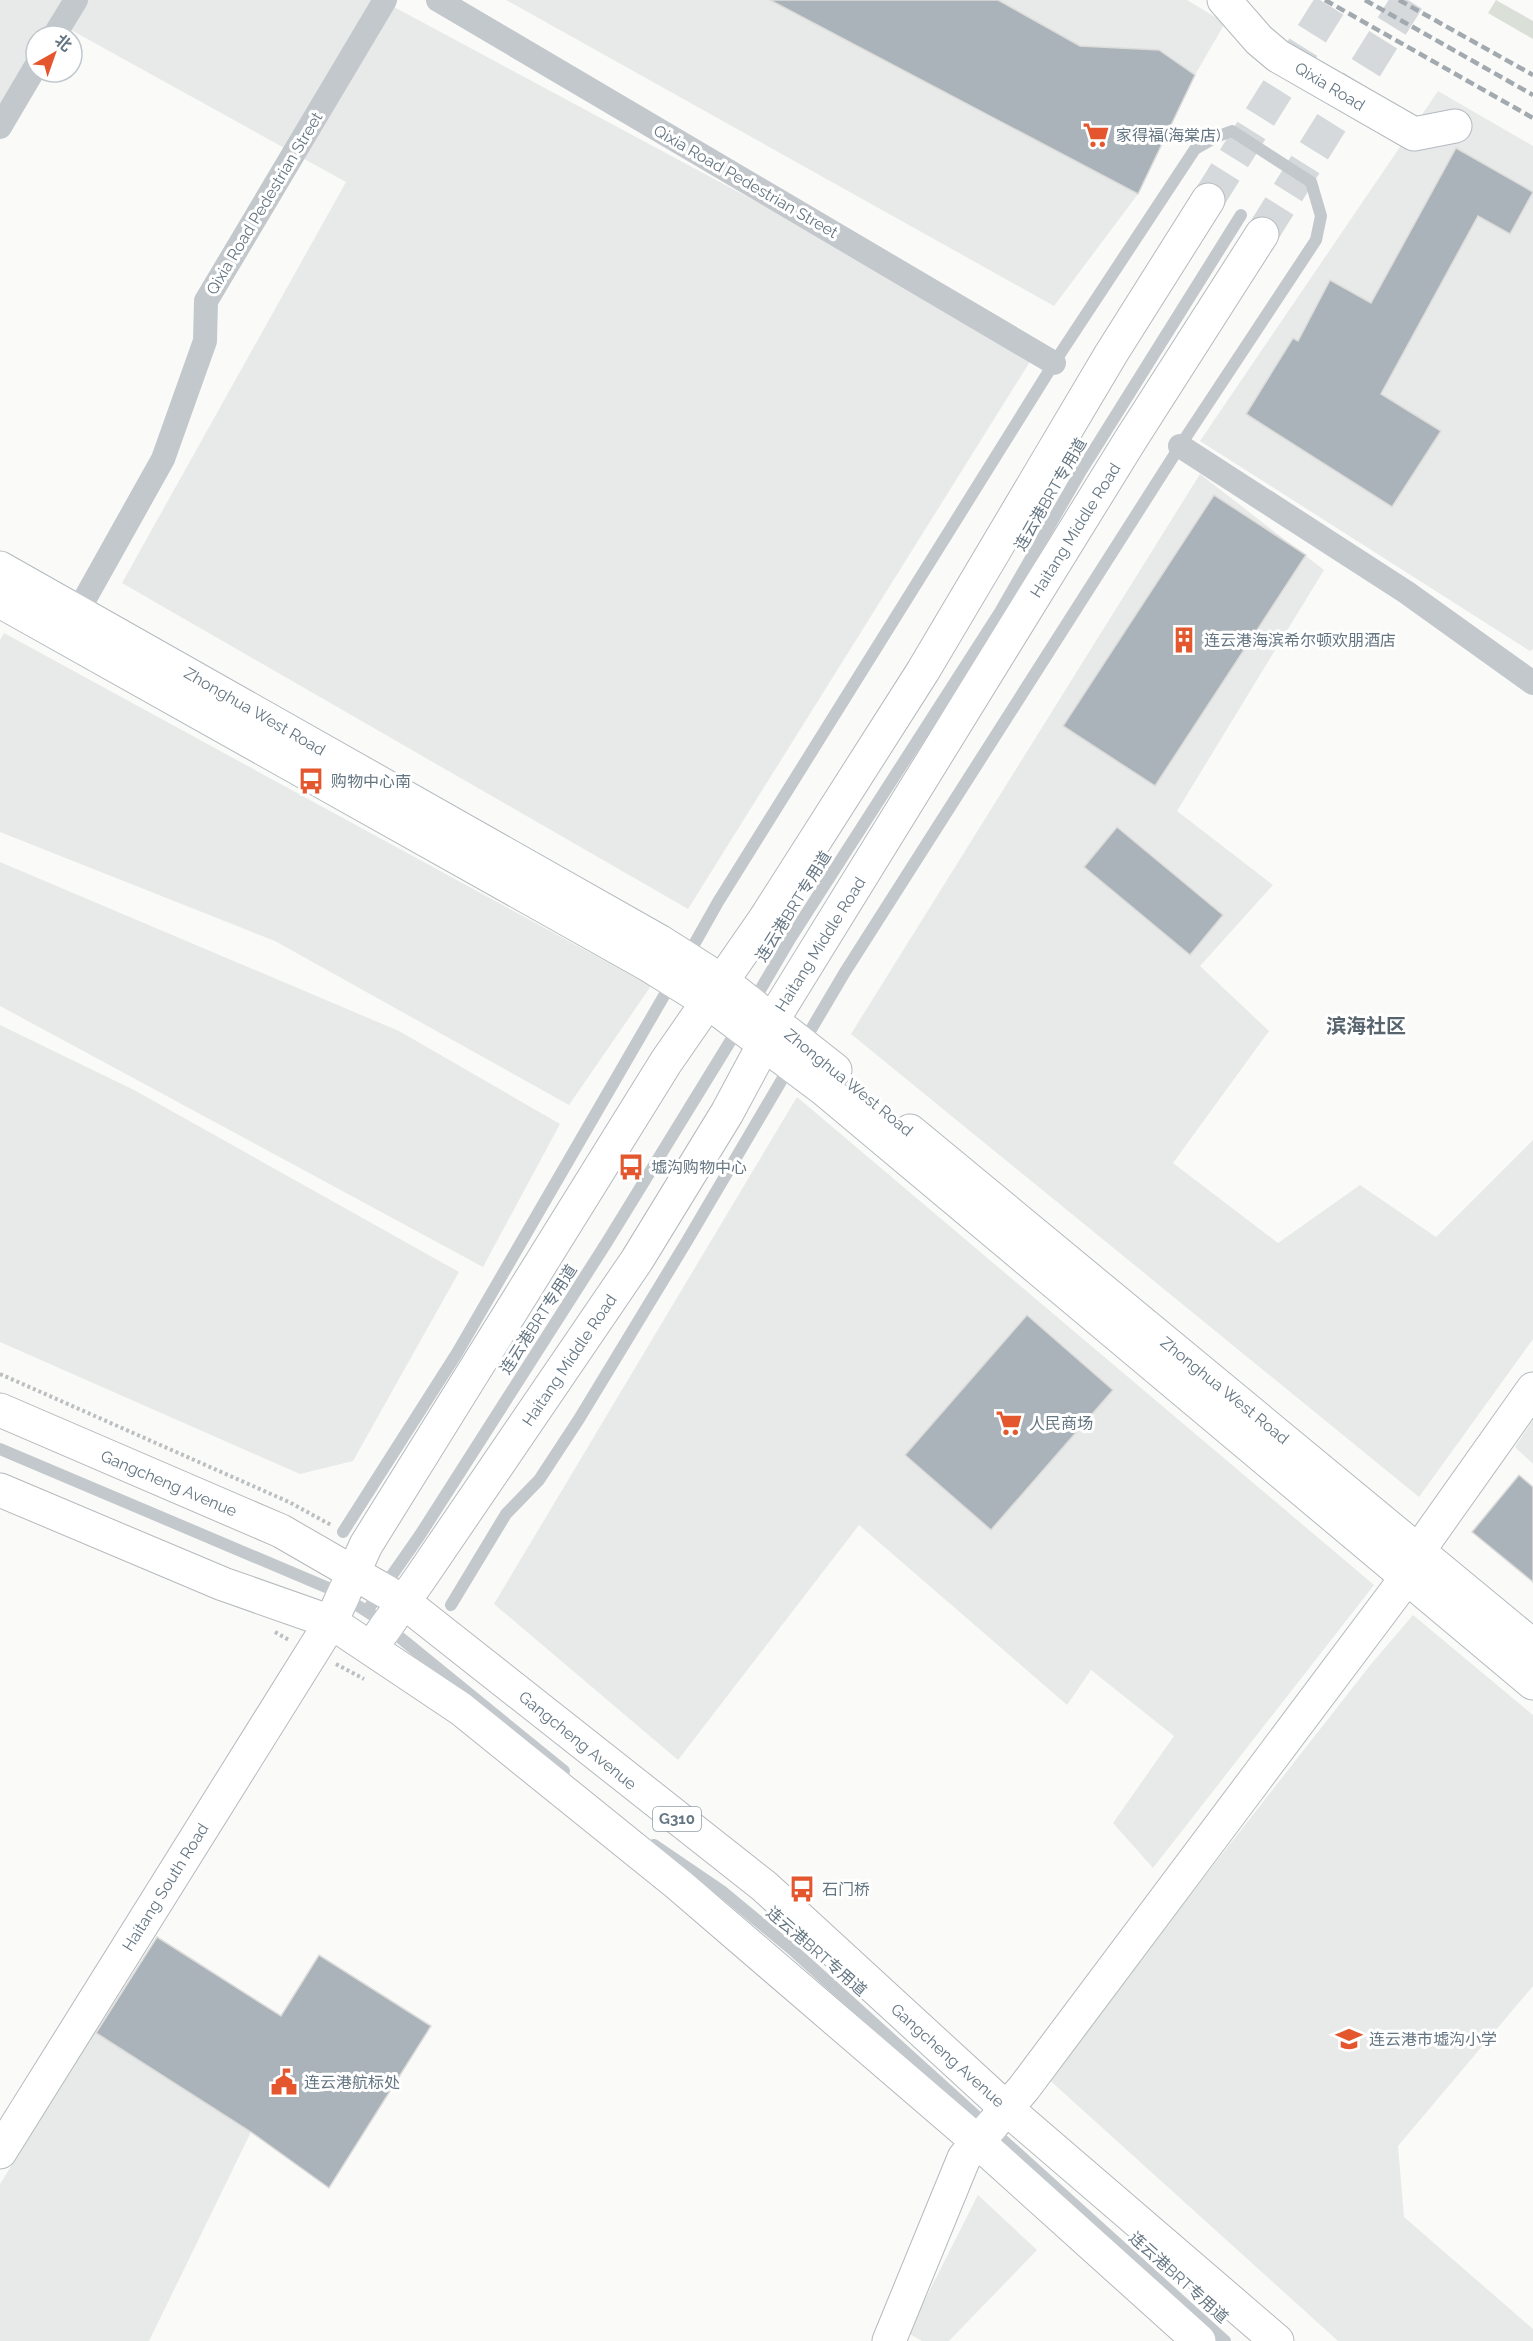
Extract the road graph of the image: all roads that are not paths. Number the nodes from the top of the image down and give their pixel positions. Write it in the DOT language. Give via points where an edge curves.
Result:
graph roads {
  1 [pos="76,0"];
  2 [pos="385,0"];
  3 [pos="438,0"];
  4 [pos="1224,0"];
  5 [pos="61,24"];
  6 [pos="25,84"];
  7 [pos="1455,126"];
  8 [pos="0,127"];
  9 [pos="1208,200"];
  10 [pos="1252,224"];
  11 [pos="1054,363"];
  12 [pos="1180,446"];
  13 [pos="0,568"];
  14 [pos="0,601"];
  15 [pos="78,611"];
  16 [pos="1533,683"];
  17 [pos="680,969"];
  18 [pos="715,991"];
  19 [pos="757,1024"];
  20 [pos="796,1054"];
  21 [pos="1533,1389"];
  22 [pos="0,1410"];
  23 [pos="0,1449"];
  24 [pos="0,1490"];
  25 [pos="343,1532"];
  26 [pos="1413,1564"];
  27 [pos="452,1605"];
  28 [pos="367,1608"];
  29 [pos="1533,1646"];
  30 [pos="1533,1683"];
  31 [pos="574,1779"];
  32 [pos="648,1840"];
  33 [pos="992,2127"];
  34 [pos="0,2152"];
  35 [pos="890,2341"];
  36 [pos="1199,2341"];
  37 [pos="1225,2341"];
  38 [pos="1277,2341"];
  1 -- 5 [label="street"];
  2 -- 15 [label="street, Qixia Road Pedestrian Street" via="206,301 204,341 163,459"];
  3 -- 11 [label="street, Qixia Road Pedestrian Street"];
  4 -- 7 [label="main road, Qixia Road" via="1278,56 1362,106 1414,134"];
  6 -- 8 [label="street"];
  9 -- 18 [label="main road" via="1111,354 923,671"];
  10 -- 19 [label="main road, Haitang Middle Road" via="1131,440"];
  11 -- 12 [label="lane" via="1195,149 1232,131 1311,182 1321,216 1316,240"];
  11 -- 17 [label="lane"];
  12 -- 16 [label="street" via="1406,592"];
  12 -- 20 [label="lane" via="844,972"];
  13 -- 15 [label="main road, Zhonghua West Road"];
  14 -- 17 [label="main road"];
  15 -- 17 [label="main road, Zhonghua West Road" via="547,876"];
  17 -- 18 [label="main road, Zhonghua West Road"];
  17 -- 25 [label="lane" via="457,1353"];
  18 -- 19 [label="main road, Zhonghua West Road"];
  18 -- 28 [label="main road" via="659,1072 373,1535"];
  19 -- 20 [label="main road, Zhonghua West Road"];
  19 -- 28 [label="main road, Haitang Middle Road" via="727,1113 637,1260"];
  20 -- 26 [label="main road, Zhonghua West Road"];
  20 -- 27 [label="lane" via="579,1419 539,1480 506,1514"];
  21 -- 26 [label="main road"];
  22 -- 28 [label="main road, Gangcheng Avenue / G310" via="280,1531"];
  23 -- 28 [label="lane"];
  24 -- 28 [label="main road, Gangcheng Avenue / G310" via="223,1584"];
  26 -- 29 [label="main road, Zhonghua West Road"];
  26 -- 30 [label="main road"];
  26 -- 33 [label="main road"];
  28 -- 31 [label="lane"];
  28 -- 33 [label="main road, Gangcheng Avenue / G310" via="461,1708 679,1885"];
  28 -- 33 [label="main road, Gangcheng Avenue / G310" via="764,1886"];
  28 -- 34 [label="main road, Haitang South Road" via="312,1652"];
  32 -- 33 [label="lane, 连云港BRT专用道" via="723,1892 795,1952"];
  33 -- 35 [label="main road" via="964,2158"];
  33 -- 36 [label="main road, Gangcheng Avenue / G310"];
  33 -- 37 [label="lane, 连云港BRT专用道"];
  33 -- 38 [label="main road, Gangcheng Avenue / G310"];
}
